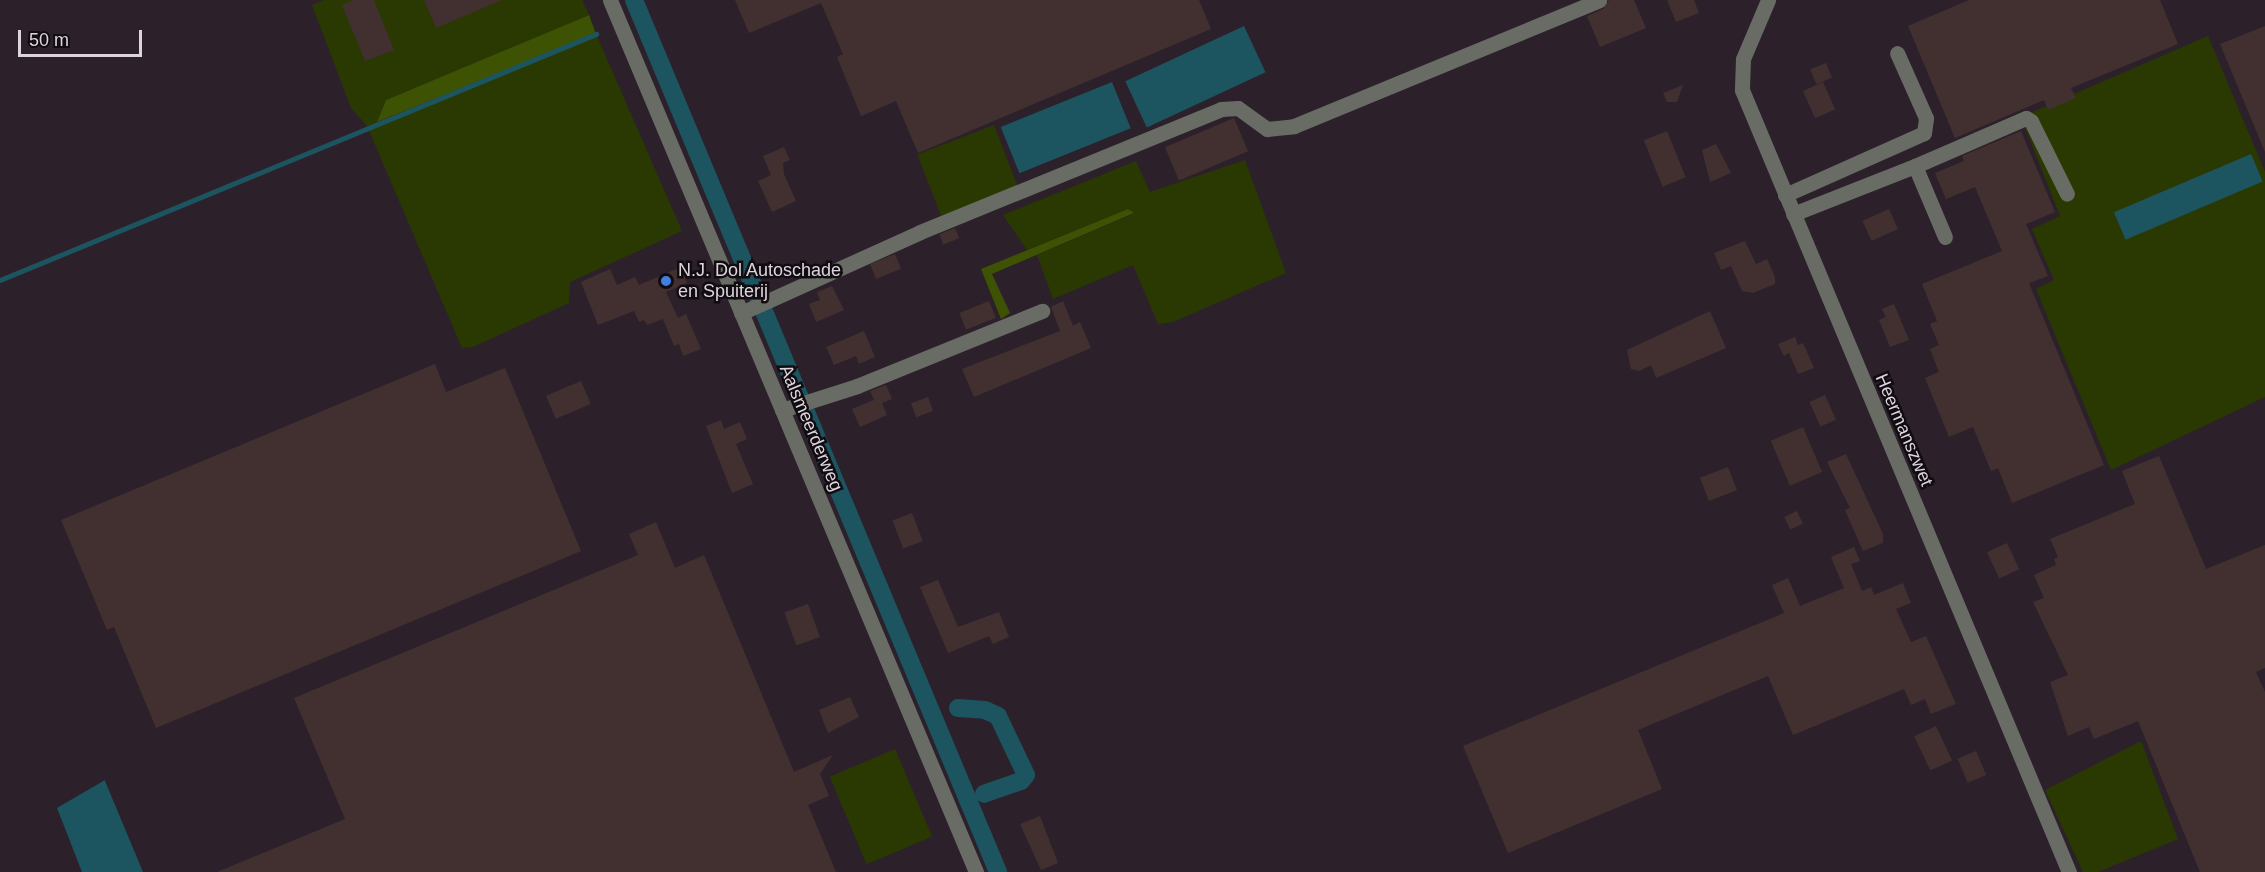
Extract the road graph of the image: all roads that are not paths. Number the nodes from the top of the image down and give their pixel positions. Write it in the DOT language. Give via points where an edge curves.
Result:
graph roads {
  1 [pos="610,0"];
  2 [pos="1599,0"];
  3 [pos="1768,0"];
  4 [pos="1897,53"];
  5 [pos="1915,166"];
  6 [pos="2067,194"];
  7 [pos="1785,195"];
  8 [pos="1793,214"];
  9 [pos="1945,237"];
  10 [pos="746,311"];
  11 [pos="1042,311"];
  12 [pos="782,410"];
  13 [pos="976,872"];
  14 [pos="2069,872"];
  1 -- 10 [label="street, Aalsmeerderweg"];
  2 -- 10 [label="street" via="1294,126 1267,129 1238,108 1221,110 921,232"];
  3 -- 7 [label="street, Heermanszwet" via="1743,58 1742,90"];
  4 -- 7 [label="street" via="1926,118 1924,133"];
  5 -- 6 [label="street" via="2026,118"];
  5 -- 8 [label="street"];
  5 -- 9 [label="street"];
  7 -- 8 [label="street, Heermanszwet"];
  8 -- 14 [label="street, Heermanszwet"];
  10 -- 12 [label="street, Aalsmeerderweg"];
  11 -- 12 [label="street" via="857,386"];
  12 -- 13 [label="street, Aalsmeerderweg"];
}
